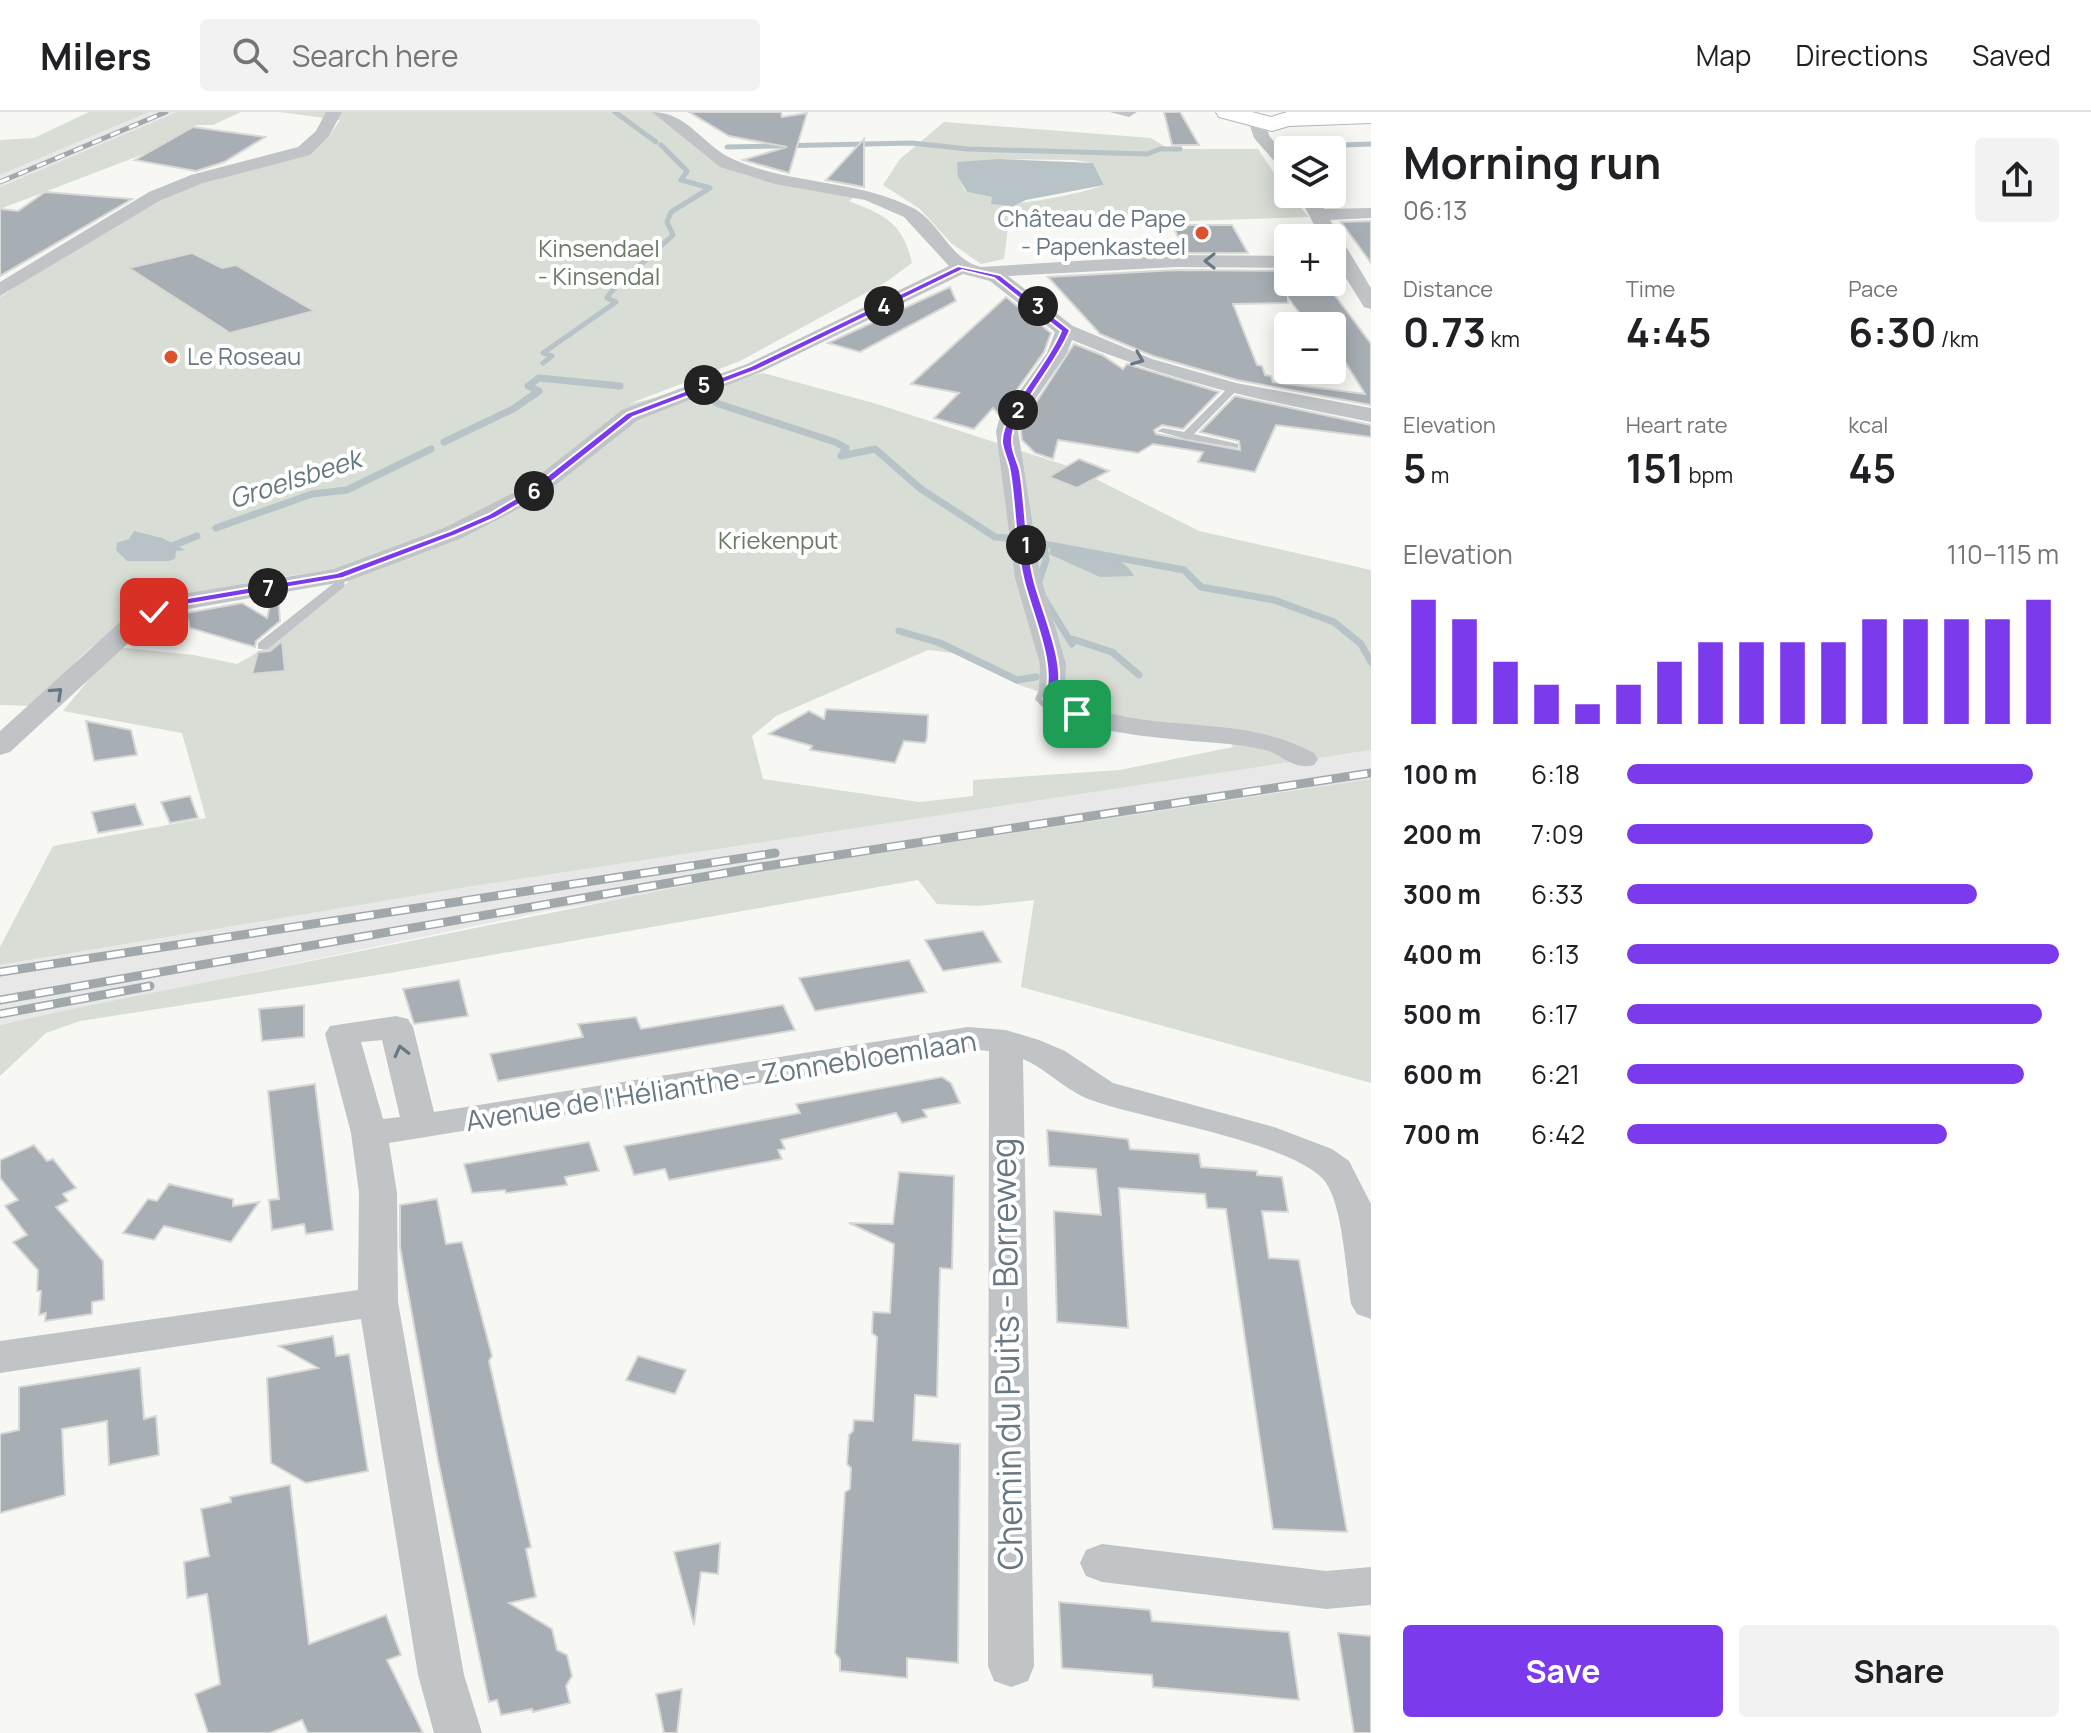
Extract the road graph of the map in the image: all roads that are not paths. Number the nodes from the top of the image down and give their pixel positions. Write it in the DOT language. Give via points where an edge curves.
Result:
graph roads {
  1 [pos="334,112"];
  2 [pos="660,112"];
  3 [pos="1118,112"];
  4 [pos="1129,112"];
  5 [pos="1227,112"];
  6 [pos="1371,116"];
  7 [pos="1265,120"];
  8 [pos="1274,138"];
  9 [pos="1316,208"];
  10 [pos="1371,213"];
  11 [pos="1321,215"];
  12 [pos="1325,224"];
  13 [pos="1274,262"];
  14 [pos="961,268"];
  15 [pos="981,272"];
  16 [pos="1346,272"];
  17 [pos="0,290"];
  18 [pos="1371,303"];
  19 [pos="1066,330"];
  20 [pos="1233,389"];
  21 [pos="1371,415"];
  22 [pos="1163,431"];
  23 [pos="1186,436"];
  24 [pos="1234,446"];
  25 [pos="339,576"];
  26 [pos="263,646"];
  27 [pos="0,746"];
  28 [pos="1304,759"];
  29 [pos="1006,1041"];
  30 [pos="420,1127"];
  31 [pos="369,1133"];
  32 [pos="378,1302"];
  33 [pos="1371,1304"];
  34 [pos="0,1357"];
  35 [pos="1102,1563"];
  36 [pos="1371,1586"];
  37 [pos="1011,1666"];
  38 [pos="458,1733"];
  1 -- 17 [label="street" via="323,133 304,151 197,179 155,196"];
  2 -- 14 [label="street" via="726,163 775,179 869,196 910,213"];
  3 -- 4 [label="street"];
  5 -- 7 [label="main road"];
  6 -- 7 [label="main road"];
  7 -- 8 [label="street"];
  9 -- 11 [label="street"];
  10 -- 11 [label="street"];
  11 -- 12 [label="street"];
  13 -- 15 [label="street, one-way" via="1176,261"];
  14 -- 15 [label="street"];
  14 -- 25 [label="street" via="754,368 630,415 513,505"];
  15 -- 19 [label="street" via="997,277"];
  16 -- 18 [label="street"];
  19 -- 20 [label="street, one-way" via="1145,363"];
  19 -- 28 [label="street" via="1007,431 1028,578 1053,664 1049,699 1105,721 1260,740"];
  20 -- 21 [label="street"];
  20 -- 23 [label="lane"];
  22 -- 23 [label="lane"];
  23 -- 24 [label="lane"];
  25 -- 26 [label="lane" via="340,584"];
  27 -- 25 [label="street, one-way" via="139,619 182,602"];
  29 -- 30 [label="street, Avenue de l'Hélianthe - Zonnebloemlaan" via="968,1038"];
  29 -- 33 [label="street, Avenue de l'Hélianthe - Zonnebloemlaan" via="1047,1056 1100,1090 1291,1147 1332,1167 1351,1202"];
  29 -- 37 [label="street, Chemin du Puits - Borreweg"];
  30 -- 31 [label="street, Avenue de l'Hélianthe - Zonnebloemlaan"];
  30 -- 31 [label="street, one-way" via="396,1027 342,1034"];
  31 -- 32 [label="street" via="378,1193"];
  32 -- 34 [label="street"];
  32 -- 38 [label="street" via="441,1675"];
  35 -- 36 [label="street" via="1326,1590"];
}
